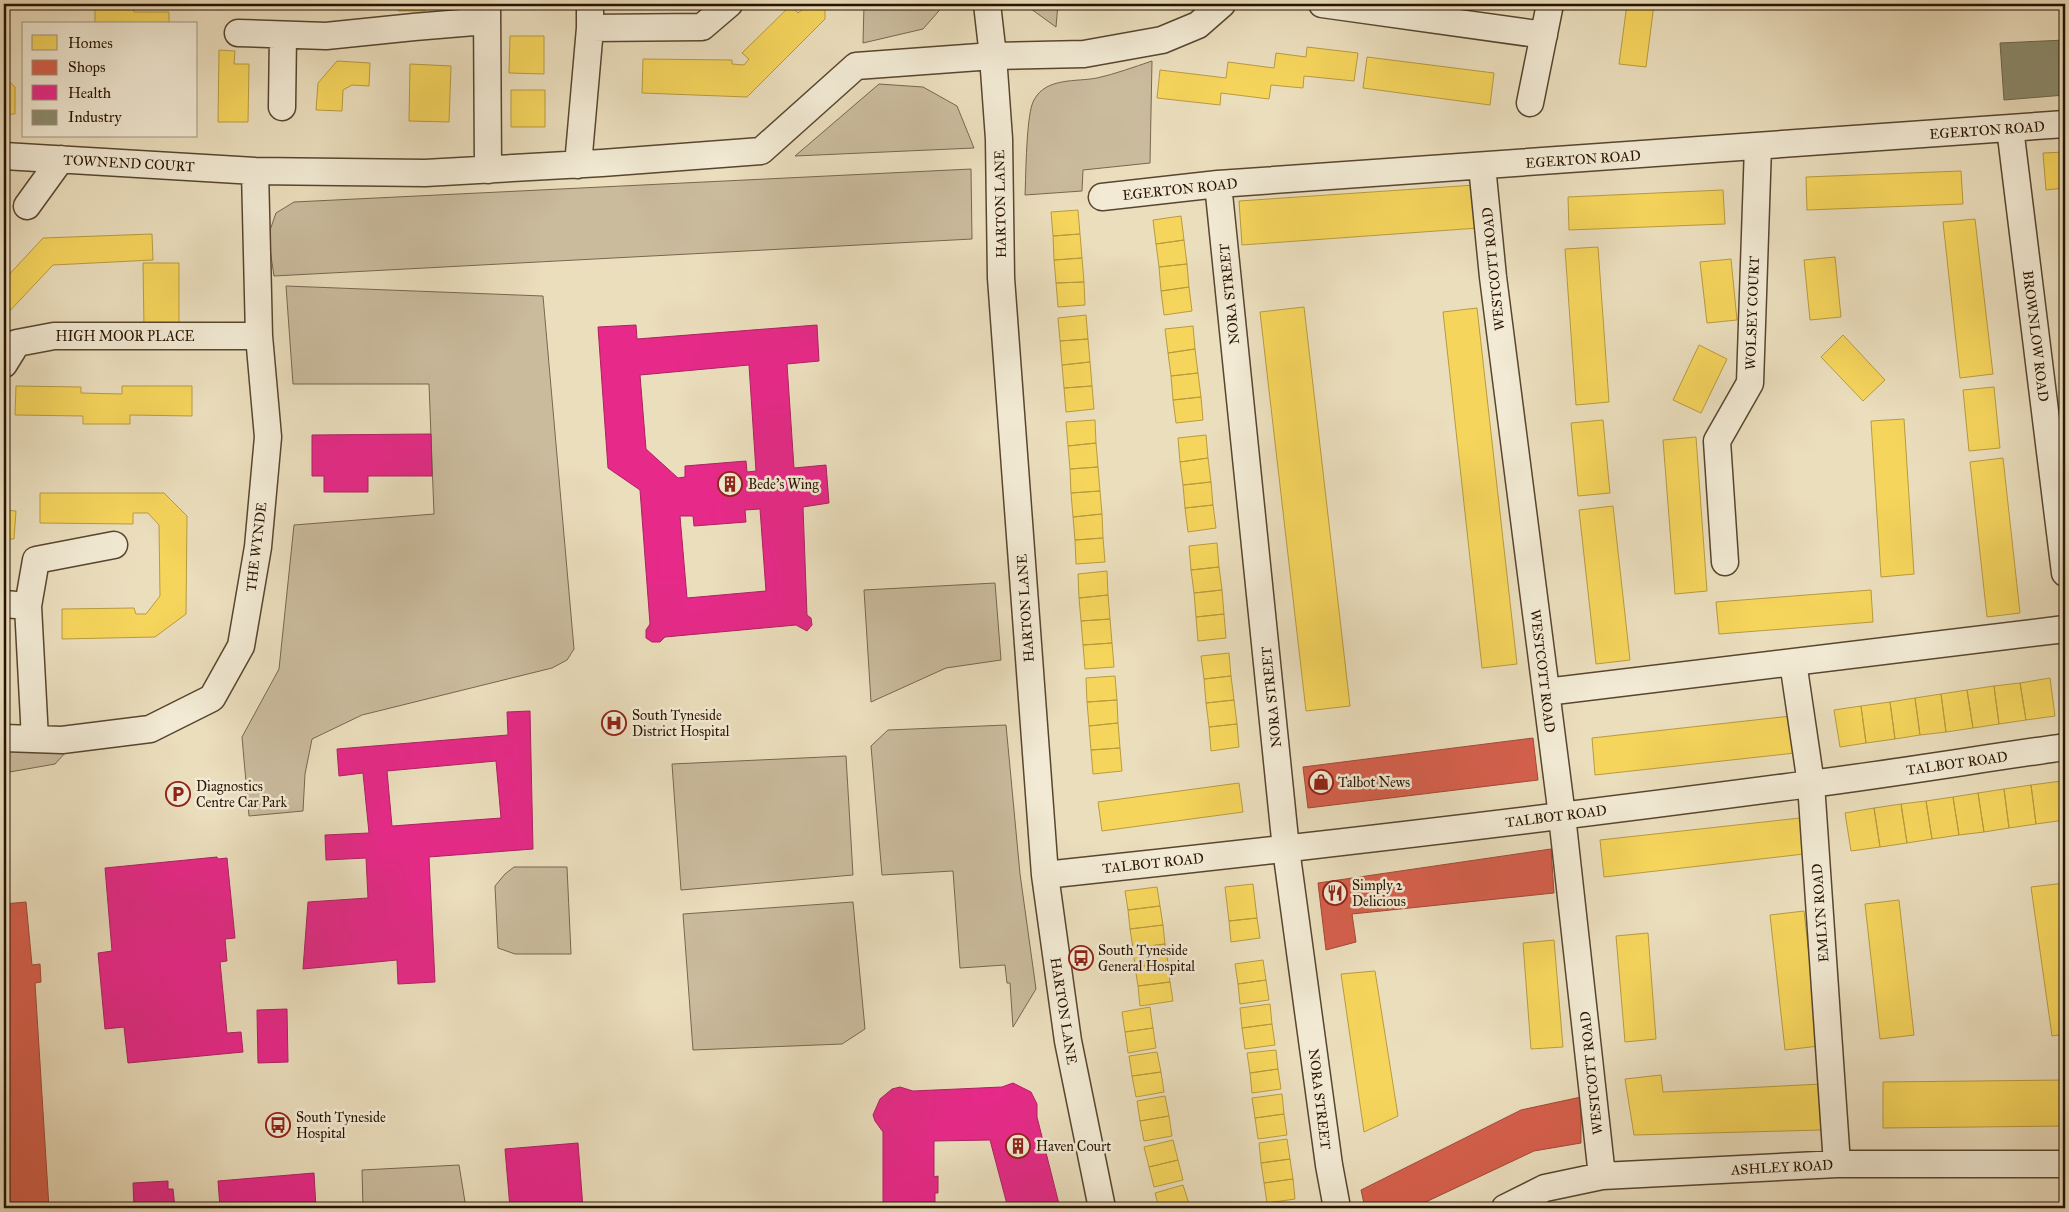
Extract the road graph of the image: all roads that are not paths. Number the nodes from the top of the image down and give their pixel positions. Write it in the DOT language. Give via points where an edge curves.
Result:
graph roads {
  1 [pos="729,4"];
  2 [pos="986,4"];
  3 [pos="1222,4"];
  4 [pos="1322,4"];
  5 [pos="1550,4"];
  6 [pos="486,13"];
  7 [pos="590,16"];
  8 [pos="238,33"];
  9 [pos="283,35"];
  10 [pos="1544,35"];
  11 [pos="993,56"];
  12 [pos="1530,103"];
  13 [pos="282,107"];
  14 [pos="2065,124"];
  15 [pos="2010,128"];
  16 [pos="1758,146"];
  17 [pos="4,156"];
  18 [pos="61,159"];
  19 [pos="578,165"];
  20 [pos="1482,166"];
  21 [pos="488,170"];
  22 [pos="255,171"];
  23 [pos="1218,184"];
  24 [pos="1102,197"];
  25 [pos="27,206"];
  26 [pos="259,336"];
  27 [pos="4,364"];
  28 [pos="114,545"];
  29 [pos="1725,562"];
  30 [pos="2065,572"];
  31 [pos="16,605"];
  32 [pos="2065,629"];
  33 [pos="1793,662"];
  34 [pos="1546,692"];
  35 [pos="4,738"];
  36 [pos="35,739"];
  37 [pos="2065,747"];
  38 [pos="1811,784"];
  39 [pos="1562,816"];
  40 [pos="1286,849"];
  41 [pos="1045,874"];
  42 [pos="1836,1164"];
  43 [pos="2065,1164"];
  44 [pos="1602,1176"];
  45 [pos="1102,1208"];
  46 [pos="1337,1208"];
  47 [pos="1504,1208"];
  1 -- 7 [label="street" via="702,27"];
  2 -- 11 [label="street, HARTON LANE"];
  3 -- 11 [label="street, TOWNEND COURT" via="1198,25 1162,40 1084,54"];
  4 -- 10 [label="street"];
  5 -- 10 [label="street"];
  6 -- 9 [label="street" via="414,27 326,36"];
  6 -- 21 [label="street"];
  7 -- 19 [label="street"];
  8 -- 9 [label="street"];
  9 -- 13 [label="street"];
  10 -- 12 [label="street"];
  11 -- 19 [label="street, TOWNEND COURT" via="856,66 761,151"];
  11 -- 41 [label="street, HARTON LANE" via="999,139 1002,278"];
  14 -- 15 [label="street, EGERTON ROAD"];
  15 -- 16 [label="street, EGERTON ROAD"];
  15 -- 30 [label="street, BROWNLOW ROAD"];
  16 -- 20 [label="street, EGERTON ROAD"];
  16 -- 29 [label="street, WOLSEY COURT" via="1750,383 1717,441"];
  17 -- 18 [label="street, TOWNEND COURT"];
  18 -- 22 [label="street, TOWNEND COURT"];
  18 -- 25 [label="street"];
  19 -- 21 [label="street, TOWNEND COURT"];
  20 -- 23 [label="street, EGERTON ROAD"];
  20 -- 34 [label="street, WESTCOTT ROAD"];
  21 -- 22 [label="street, TOWNEND COURT" via="425,173"];
  22 -- 26 [label="street, THE WYNDE"];
  23 -- 24 [label="street, EGERTON ROAD"];
  23 -- 40 [label="street, NORA STREET"];
  26 -- 27 [label="street, HIGH MOOR PLACE" via="54,336 17,343"];
  26 -- 36 [label="street, THE WYNDE" via="268,437 258,548 242,646 212,698 150,729 62,740"];
  28 -- 31 [label="street" via="36,560"];
  31 -- 36 [label="street"];
  32 -- 33 [label="street"];
  33 -- 34 [label="street"];
  33 -- 38 [label="street, EMLYN ROAD"];
  34 -- 39 [label="street, WESTCOTT ROAD"];
  35 -- 36 [label="street, THE WYNDE"];
  37 -- 38 [label="street, TALBOT ROAD"];
  38 -- 39 [label="street, TALBOT ROAD"];
  38 -- 42 [label="street, EMLYN ROAD"];
  39 -- 40 [label="street, TALBOT ROAD"];
  39 -- 44 [label="street, WESTCOTT ROAD"];
  40 -- 41 [label="street, TALBOT ROAD"];
  40 -- 46 [label="street, NORA STREET"];
  41 -- 45 [label="street, HARTON LANE" via="1068,1041"];
  42 -- 43 [label="street, ASHLEY ROAD"];
  42 -- 44 [label="street, ASHLEY ROAD"];
  44 -- 47 [label="street, ASHLEY ROAD" via="1545,1188"];
}
